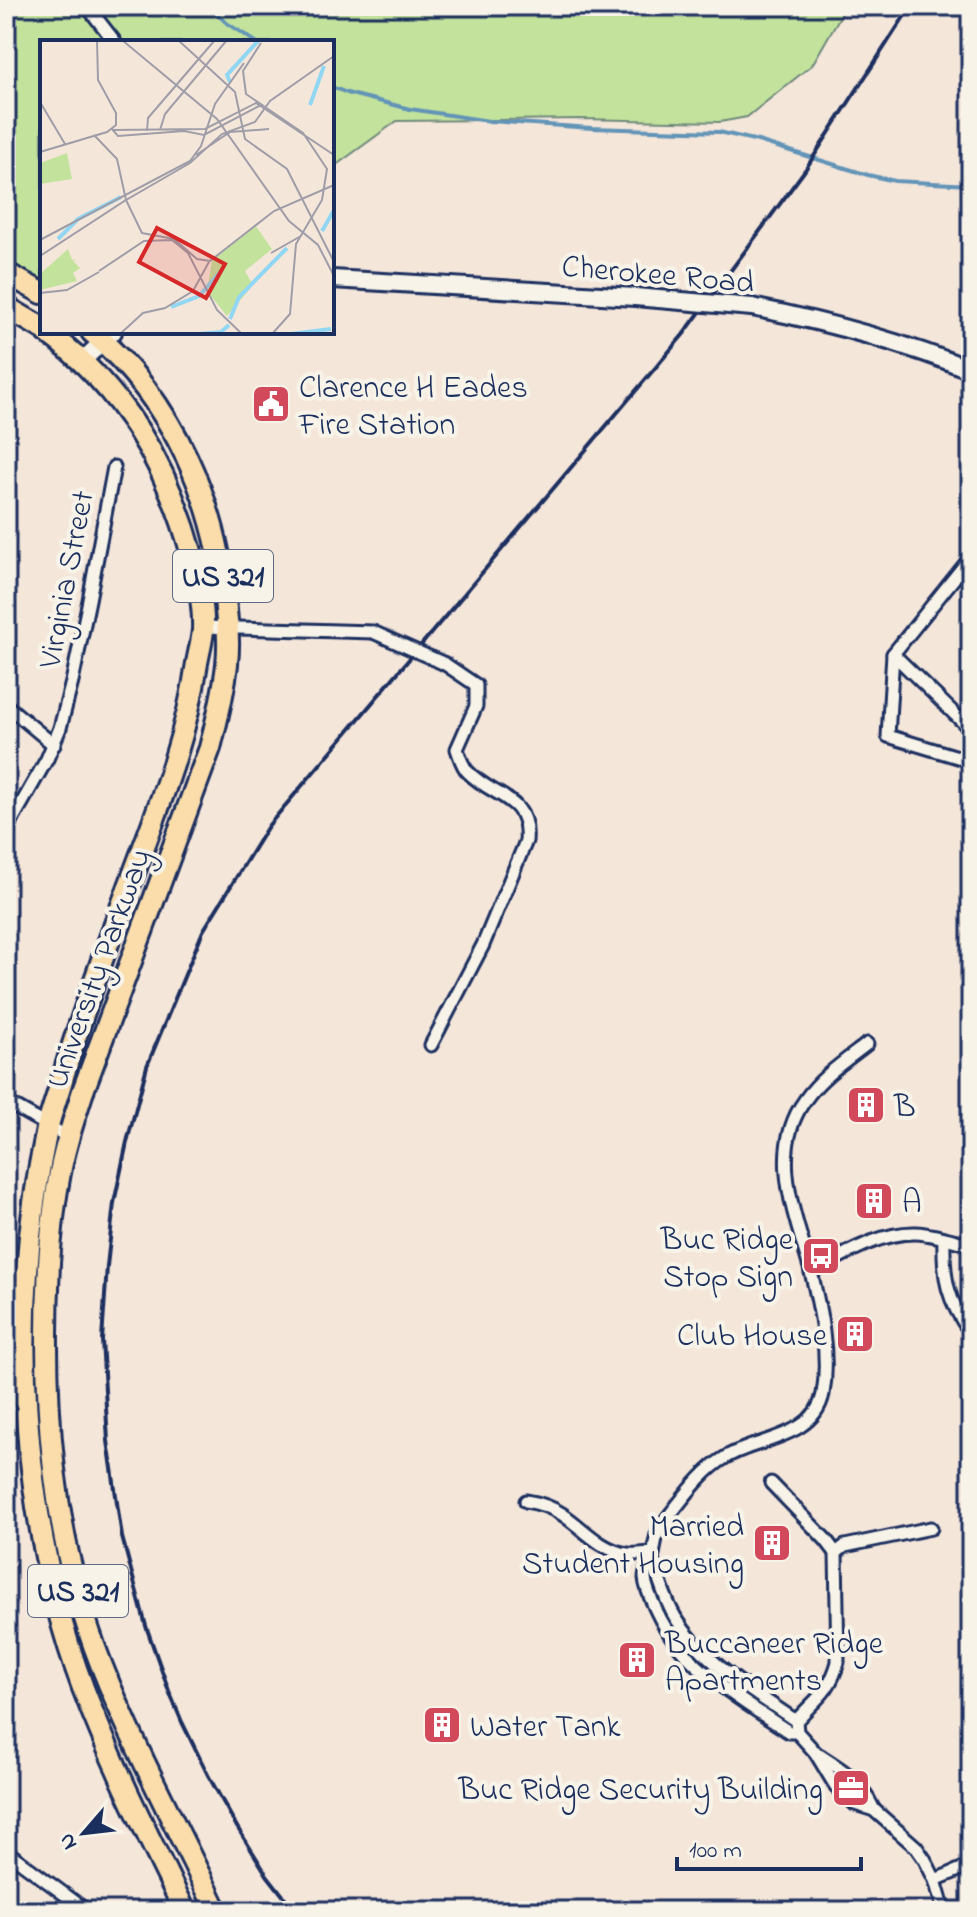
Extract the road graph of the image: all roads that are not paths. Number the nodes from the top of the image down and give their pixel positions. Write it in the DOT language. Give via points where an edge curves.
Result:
graph roads {
  1 [pos="87,6"];
  2 [pos="113,40"];
  3 [pos="6,273"];
  4 [pos="334,279"];
  5 [pos="40,292"];
  6 [pos="6,307"];
  7 [pos="40,327"];
  8 [pos="49,334"];
  9 [pos="103,335"];
  10 [pos="81,362"];
  11 [pos="971,370"];
  12 [pos="114,467"];
  13 [pos="969,564"];
  14 [pos="203,627"];
  15 [pos="228,628"];
  16 [pos="893,654"];
  17 [pos="6,705"];
  18 [pos="971,730"];
  19 [pos="54,745"];
  20 [pos="971,761"];
  21 [pos="6,831"];
  22 [pos="867,1044"];
  23 [pos="431,1045"];
  24 [pos="6,1102"];
  25 [pos="48,1126"];
  26 [pos="68,1137"];
  27 [pos="944,1238"];
  28 [pos="971,1245"];
  29 [pos="811,1272"];
  30 [pos="971,1333"];
  31 [pos="771,1483"];
  32 [pos="526,1501"];
  33 [pos="931,1528"];
  34 [pos="836,1553"];
  35 [pos="652,1557"];
  36 [pos="794,1728"];
  37 [pos="165,1803"];
  38 [pos="139,1817"];
  39 [pos="6,1851"];
  40 [pos="971,1865"];
  41 [pos="935,1880"];
  42 [pos="87,1911"];
  43 [pos="185,1911"];
  44 [pos="217,1911"];
  45 [pos="944,1911"];
  1 -- 2 [label="street"];
  3 -- 5 [label="highway"];
  4 -- 11 [label="main road, Cherokee Road, bridge" via="752,307 883,338"];
  6 -- 7 [label="highway"];
  8 -- 10 [label="highway, University Parkway / US 321"];
  9 -- 10 [label="main road, University Parkway"];
  9 -- 15 [label="highway, University Parkway / US 321" via="170,425 193,468 219,548"];
  10 -- 14 [label="highway, University Parkway / US 321" via="114,397 164,476 197,576"];
  12 -- 19 [label="street, Virginia Street" via="72,682"];
  13 -- 16 [label="street"];
  14 -- 15 [label="street"];
  14 -- 25 [label="highway, University Parkway / US 321" via="176,760 84,1007"];
  15 -- 23 [label="street, bridge" via="373,632 445,664 476,685 476,706 457,749 461,762 467,772 513,802 527,827 526,841 483,945"];
  15 -- 26 [label="highway, University Parkway / US 321" via="228,662 210,748"];
  16 -- 18 [label="street"];
  16 -- 20 [label="street" via="888,736"];
  17 -- 19 [label="street"];
  19 -- 21 [label="street, Virginia Street"];
  22 -- 29 [label="street" via="821,1080 804,1101 788,1137 788,1185"];
  24 -- 25 [label="street"];
  25 -- 26 [label="street"];
  25 -- 38 [label="highway, University Parkway / US 321" via="25,1303 32,1466 60,1613 82,1685"];
  26 -- 37 [label="highway, University Parkway / US 321" via="50,1236 47,1295 48,1409 56,1491 100,1661"];
  27 -- 28 [label="street"];
  27 -- 29 [label="street" via="915,1233 885,1238"];
  27 -- 30 [label="street" via="948,1294"];
  29 -- 35 [label="street" via="824,1342 819,1406 783,1436 743,1449 705,1472 659,1530"];
  31 -- 34 [label="street"];
  32 -- 35 [label="street" via="561,1514 604,1545"];
  33 -- 34 [label="street" via="845,1546"];
  34 -- 36 [label="street" via="838,1662 827,1690"];
  35 -- 36 [label="street" via="668,1604 688,1636"];
  36 -- 41 [label="street" via="815,1752 864,1790 874,1810 916,1847"];
  37 -- 38 [label="highway"];
  37 -- 44 [label="highway, University Parkway / US 321"];
  38 -- 43 [label="highway, University Parkway / US 321"];
  39 -- 42 [label="street"];
  40 -- 41 [label="street"];
  41 -- 45 [label="street"];
}
